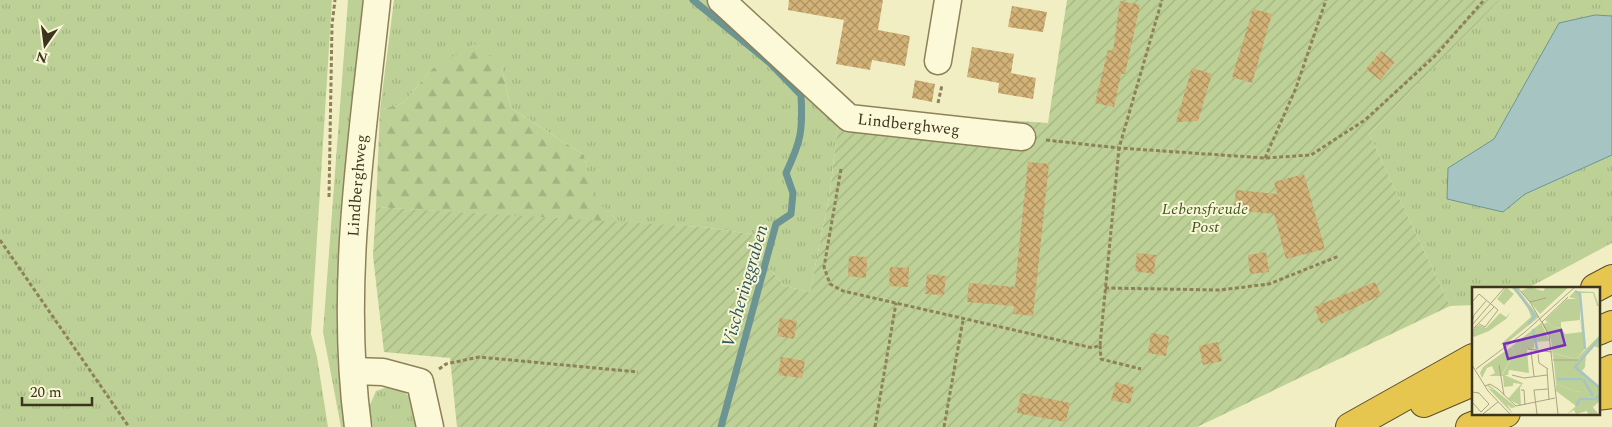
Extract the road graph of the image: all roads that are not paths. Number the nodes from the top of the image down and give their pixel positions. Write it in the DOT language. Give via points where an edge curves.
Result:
graph roads {
  1 [pos="377,0"];
  2 [pos="721,0"];
  3 [pos="948,0"];
  4 [pos="938,61"];
  5 [pos="1022,137"];
  6 [pos="1612,279"];
  7 [pos="1597,287"];
  8 [pos="1612,325"];
  9 [pos="1600,330"];
  10 [pos="1472,359"];
  11 [pos="1612,369"];
  12 [pos="353,371"];
  13 [pos="1600,374"];
  14 [pos="1472,382"];
  15 [pos="1503,414"];
  16 [pos="358,427"];
  17 [pos="430,427"];
  18 [pos="1350,427"];
  19 [pos="1364,427"];
  20 [pos="1470,427"];
  1 -- 12 [label="street, Lindberghweg" via="356,197 351,276"];
  2 -- 5 [label="street, Lindberghweg" via="849,118"];
  3 -- 4 [label="street"];
  6 -- 7 [label="highway"];
  8 -- 9 [label="highway"];
  10 -- 18 [label="highway"];
  11 -- 13 [label="highway"];
  12 -- 16 [label="street, Lindberghweg"];
  12 -- 17 [label="street" via="383,372 420,382"];
  14 -- 19 [label="highway"];
  15 -- 20 [label="highway"];
}
